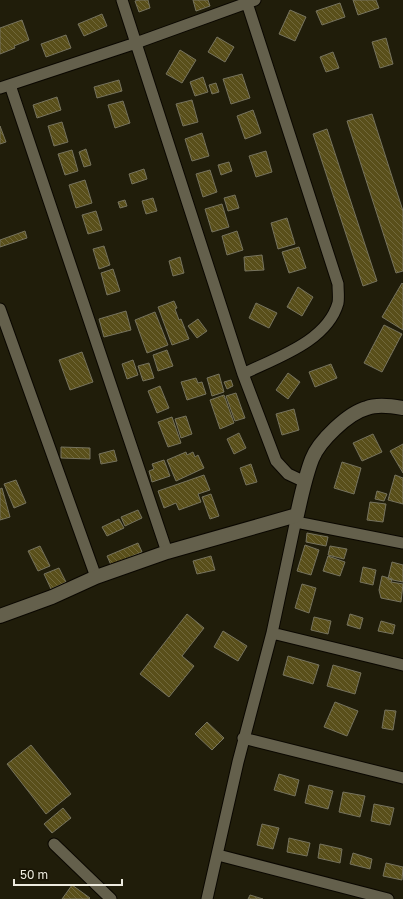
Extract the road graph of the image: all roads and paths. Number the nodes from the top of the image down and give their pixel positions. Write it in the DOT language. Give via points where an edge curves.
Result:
graph roads {
  1 [pos="122,0"];
  2 [pos="251,2"];
  3 [pos="136,43"];
  4 [pos="5,87"];
  5 [pos="0,309"];
  6 [pos="243,374"];
  7 [pos="403,408"];
  8 [pos="305,482"];
  9 [pos="296,519"];
  10 [pos="403,544"];
  11 [pos="167,552"];
  12 [pos="96,577"];
  13 [pos="0,616"];
  14 [pos="272,633"];
  15 [pos="403,666"];
  16 [pos="243,738"];
  17 [pos="403,778"];
  18 [pos="54,844"];
  19 [pos="218,855"];
  20 [pos="111,899"];
  21 [pos="207,899"];
  22 [pos="388,899"];
  1 -- 3 [label="street"];
  2 -- 3 [label="street"];
  2 -- 6 [label="street" via="338,284 338,302 330,320 319,332 302,344"];
  3 -- 4 [label="street"];
  3 -- 6 [label="street"];
  4 -- 11 [label="street"];
  5 -- 12 [label="street"];
  6 -- 8 [label="street" via="276,460 288,474"];
  7 -- 8 [label="street" via="366,408 343,422 324,439 312,458"];
  8 -- 9 [label="street"];
  9 -- 10 [label="street"];
  9 -- 11 [label="street"];
  9 -- 14 [label="street"];
  11 -- 12 [label="street"];
  12 -- 13 [label="street"];
  14 -- 15 [label="street"];
  14 -- 16 [label="street"];
  16 -- 17 [label="street"];
  16 -- 19 [label="street"];
  18 -- 20 [label="street"];
  19 -- 21 [label="street"];
  19 -- 22 [label="street"];
}
